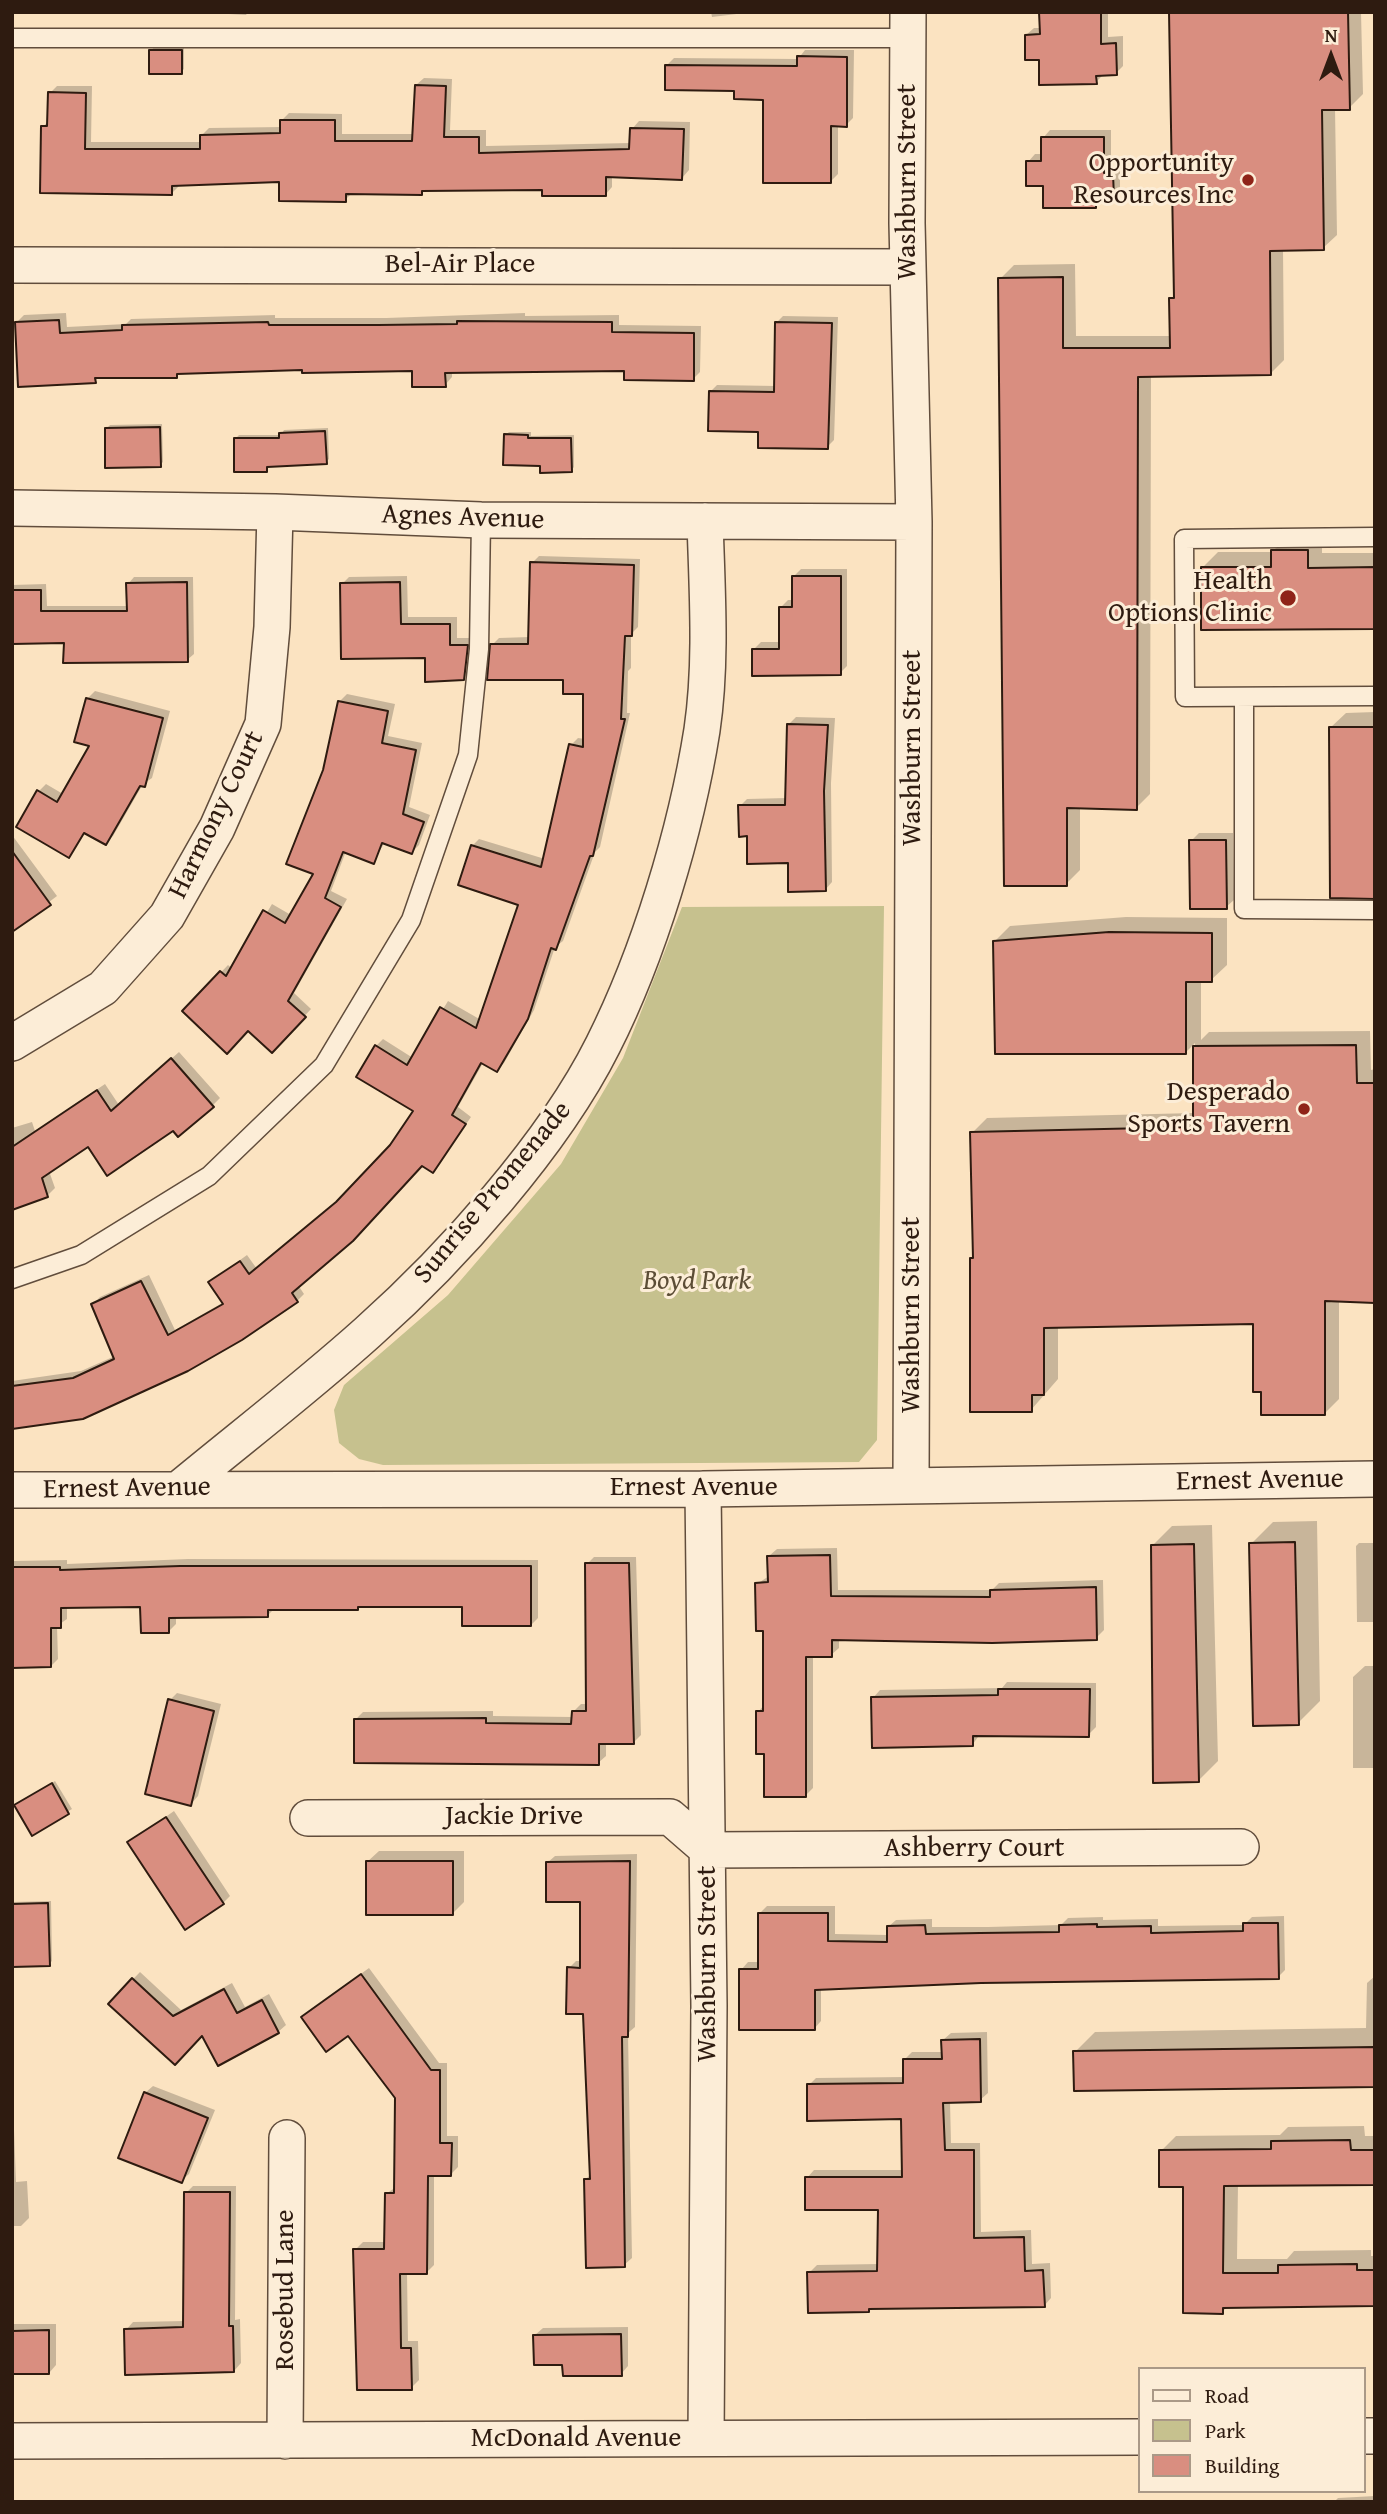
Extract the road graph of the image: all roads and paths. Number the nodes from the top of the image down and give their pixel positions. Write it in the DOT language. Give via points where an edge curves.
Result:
graph roads {
  1 [pos="908,25"];
  2 [pos="12,38"];
  3 [pos="12,265"];
  4 [pos="908,267"];
  5 [pos="12,508"];
  6 [pos="275,512"];
  7 [pos="481,520"];
  8 [pos="705,521"];
  9 [pos="914,522"];
  10 [pos="1375,537"];
  11 [pos="1375,696"];
  12 [pos="1244,697"];
  13 [pos="1375,909"];
  14 [pos="12,1044"];
  15 [pos="12,1279"];
  16 [pos="1375,1479"];
  17 [pos="911,1485"];
  18 [pos="180,1488"];
  19 [pos="703,1489"];
  20 [pos="12,1490"];
  21 [pos="308,1818"];
  22 [pos="1241,1847"];
  23 [pos="708,1850"];
  24 [pos="287,2138"];
  25 [pos="1138,2437"];
  26 [pos="706,2438"];
  27 [pos="12,2441"];
  28 [pos="285,2441"];
  1 -- 2 [label="lane"];
  1 -- 4 [label="street, Washburn Street"];
  3 -- 4 [label="street, Bel-Air Place"];
  4 -- 9 [label="street, Washburn Street"];
  5 -- 6 [label="street, Agnes Avenue"];
  6 -- 7 [label="street, Agnes Avenue"];
  6 -- 14 [label="street, Harmony Court" via="272,627 263,724 217,828 167,916 103,988"];
  7 -- 8 [label="street, Agnes Avenue"];
  7 -- 15 [label="lane" via="479,649 467,755 411,920 324,1065 209,1176 80,1255"];
  8 -- 9 [label="street, Agnes Avenue"];
  8 -- 18 [label="street, Sunrise Promenade" via="708,641 702,729 669,876 603,1046 544,1140 417,1285 368,1333"];
  9 -- 17 [label="street, Washburn Street"];
  10 -- 12 [label="lane" via="1184,539 1185,697"];
  11 -- 12 [label="lane"];
  12 -- 13 [label="lane" via="1244,909"];
  16 -- 17 [label="street, Ernest Avenue"];
  17 -- 19 [label="street, Ernest Avenue"];
  18 -- 19 [label="street, Ernest Avenue"];
  18 -- 20 [label="street, Ernest Avenue"];
  19 -- 23 [label="street, Washburn Street"];
  21 -- 23 [label="street, Jackie Drive" via="670,1817"];
  22 -- 23 [label="street, Ashberry Court"];
  23 -- 26 [label="street, Washburn Street"];
  24 -- 28 [label="street, Rosebud Lane"];
  25 -- 26 [label="street, McDonald Avenue"];
  26 -- 28 [label="street, McDonald Avenue"];
  27 -- 28 [label="street, McDonald Avenue"];
}
